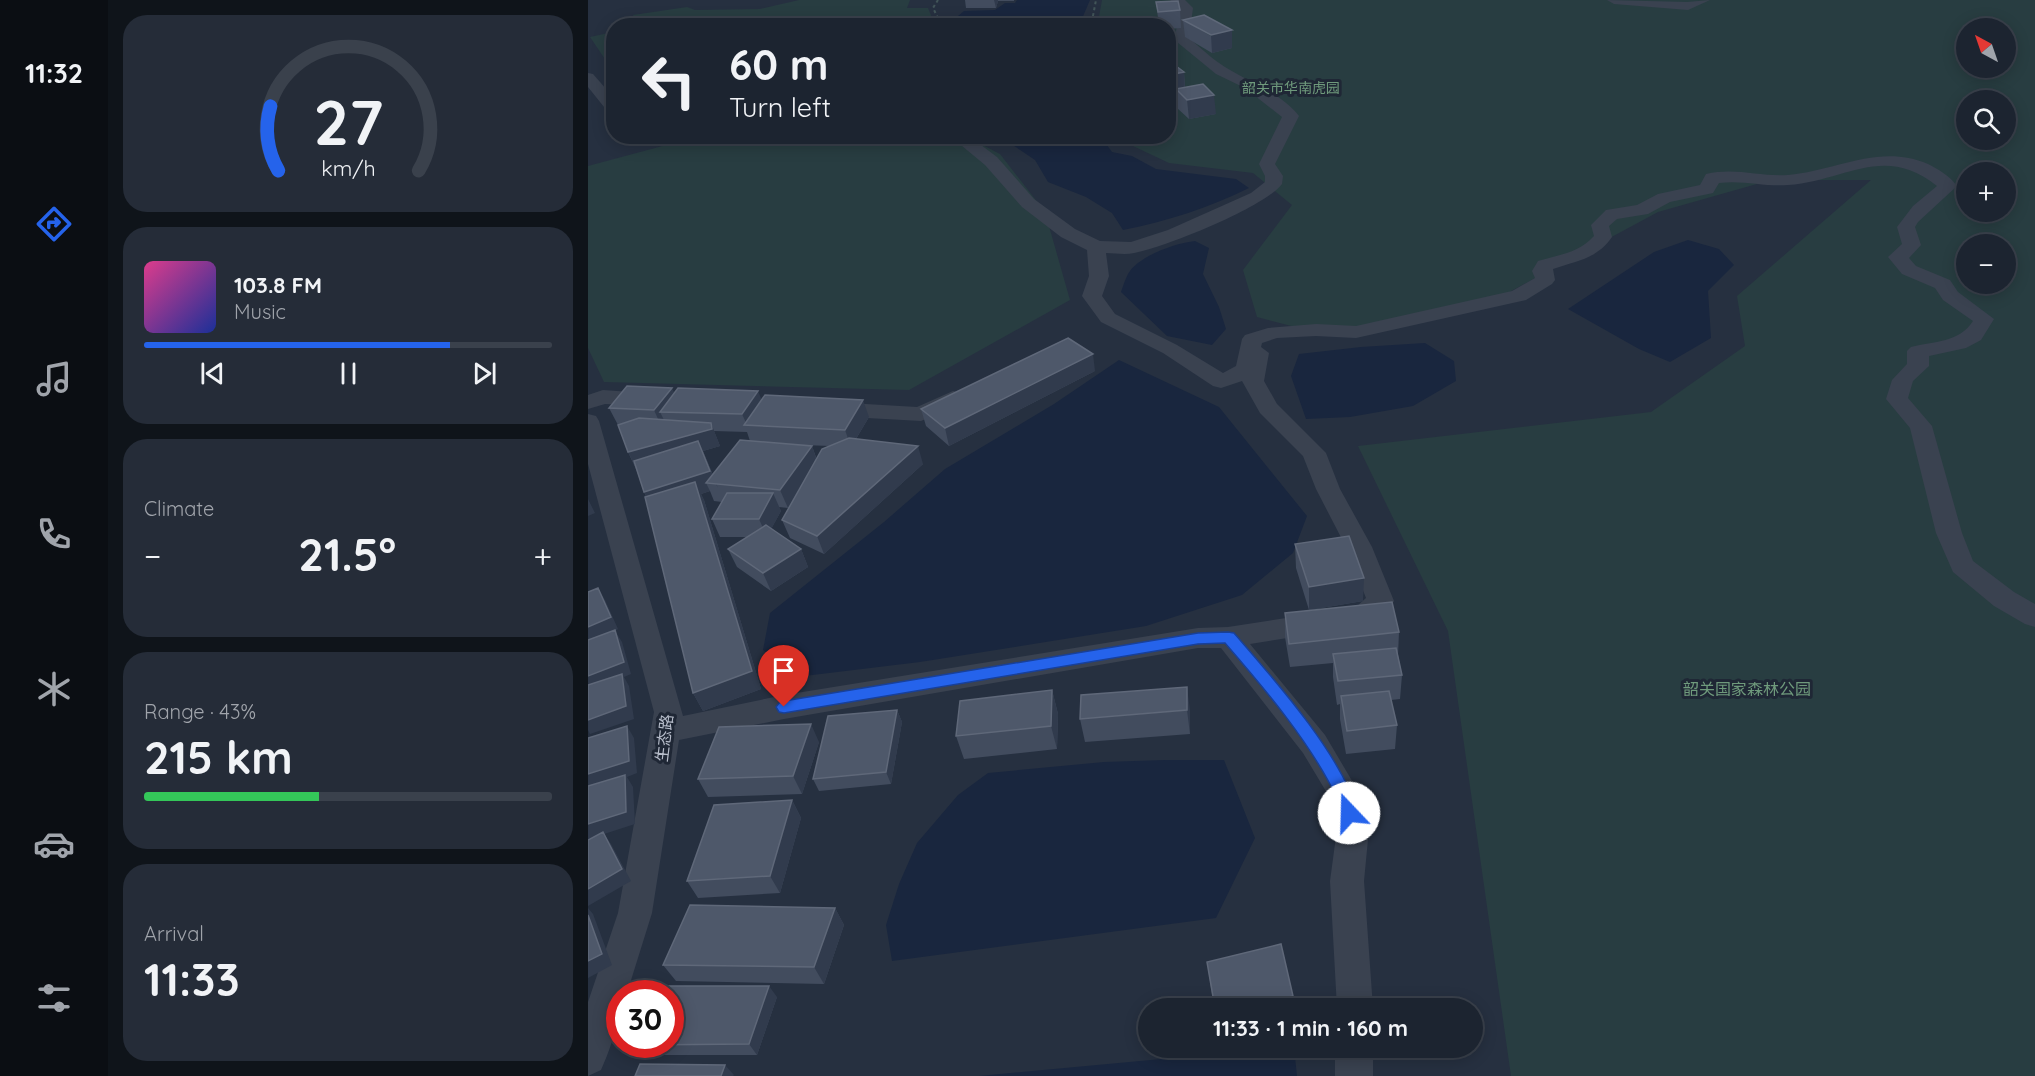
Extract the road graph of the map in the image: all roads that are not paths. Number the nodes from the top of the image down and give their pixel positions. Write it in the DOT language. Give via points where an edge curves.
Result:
graph roads {
  1 [pos="1177,0"];
  2 [pos="1614,0"];
  3 [pos="1703,0"];
  4 [pos="588,77"];
  5 [pos="606,99"];
  6 [pos="969,144"];
  7 [pos="1096,247"];
  8 [pos="1340,330"];
  9 [pos="1283,332"];
  10 [pos="971,389"];
  11 [pos="673,400"];
  12 [pos="588,402"];
  13 [pos="815,408"];
  14 [pos="588,421"];
  15 [pos="2035,617"];
  16 [pos="1228,637"];
  17 [pos="666,731"];
  18 [pos="1354,998"];
  19 [pos="588,1057"];
  20 [pos="1354,1058"];
  21 [pos="1354,1076"];
  1 -- 7 [label="street" via="1186,8 1182,39 1221,71 1250,85 1291,116 1282,131 1280,145 1267,164 1274,176 1273,184 1257,197 1176,234 1132,248"];
  2 -- 3 [label="street" via="1688,6"];
  4 -- 5 [label="street"];
  6 -- 7 [label="street" via="991,161 1028,203 1068,233"];
  7 -- 9 [label="street" via="1099,276 1092,296 1108,318 1170,349 1221,381 1243,373 1252,339"];
  8 -- 9 [label="street" via="1303,326"];
  9 -- 15 [label="street" via="1356,332 1520,296 1545,279 1545,264 1576,258 1596,248 1603,237 1600,225 1612,214 1642,210 1664,198 1707,189 1712,178 1794,180 1870,160 1911,164 1935,173 1948,186 1912,214 1906,227 1912,245 1898,257 1909,270 1943,284 1950,296 1984,319 1974,336 1959,344 1918,351 1918,366 1907,372 1899,384 1897,399 1921,426 1939,501 1962,566"];
  9 -- 16 [label="street" via="1263,339 1253,381 1268,408 1314,453 1382,601 1363,616"];
  10 -- 13 [label="street" via="921,414"];
  11 -- 12 [label="street" via="603,397"];
  14 -- 17 [label="street, 生态路" via="669,712"];
  16 -- 17 [label="street" via="1198,638 784,707"];
  16 -- 18 [label="street" via="1314,744 1345,796 1353,830 1347,880"];
  17 -- 19 [label="street, 生态路" via="635,913"];
  20 -- 21 [label="street"];
}
